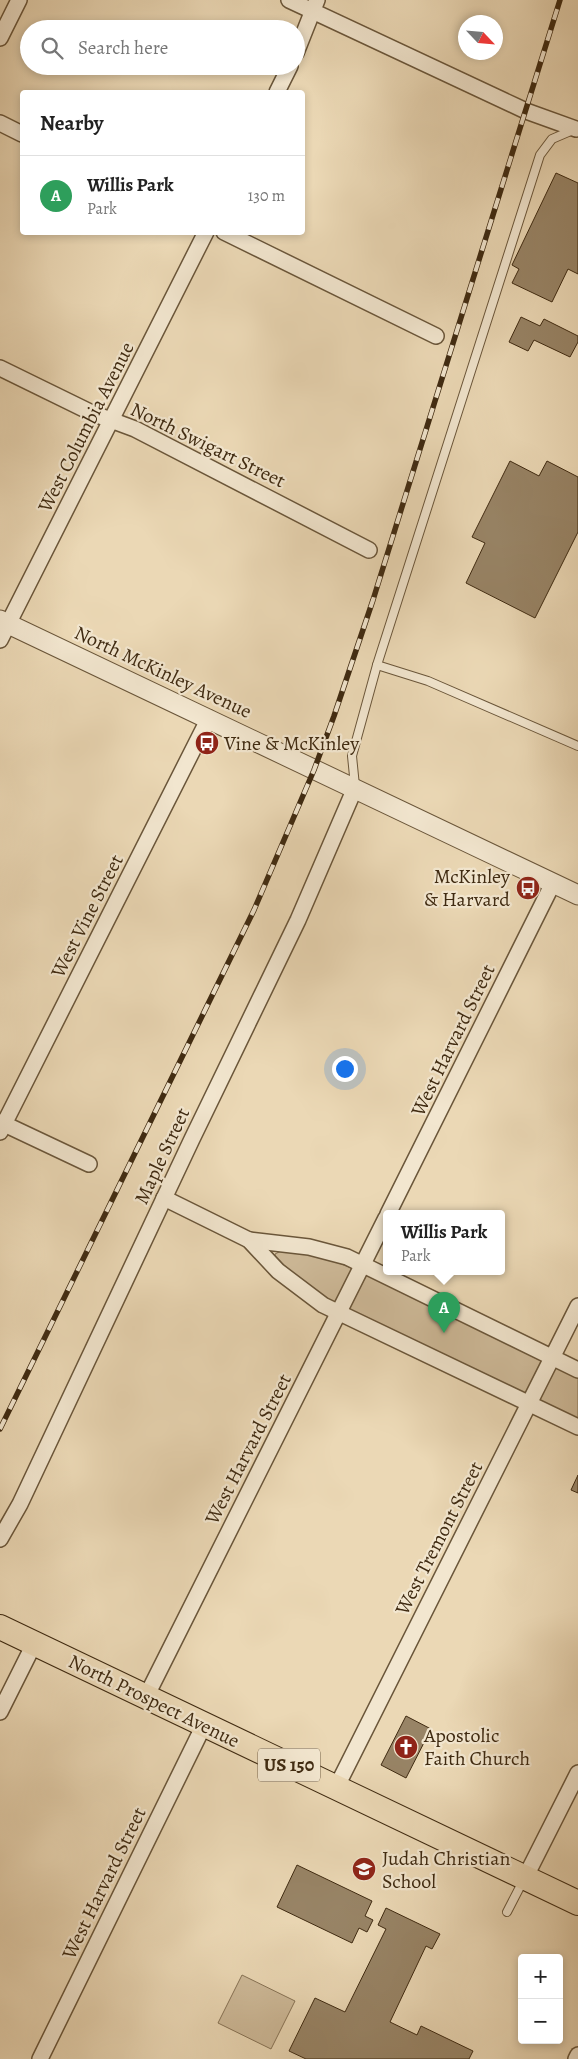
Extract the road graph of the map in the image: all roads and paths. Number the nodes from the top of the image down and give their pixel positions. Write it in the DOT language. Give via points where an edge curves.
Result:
graph roads {
  1 [pos="19,0"];
  2 [pos="289,0"];
  3 [pos="314,5"];
  4 [pos="305,29"];
  5 [pos="0,38"];
  6 [pos="286,75"];
  7 [pos="278,90"];
  8 [pos="0,123"];
  9 [pos="577,129"];
  10 [pos="20,133"];
  11 [pos="204,235"];
  12 [pos="230,235"];
  13 [pos="436,336"];
  14 [pos="0,368"];
  15 [pos="112,420"];
  16 [pos="369,550"];
  17 [pos="3,628"];
  18 [pos="377,665"];
  19 [pos="209,718"];
  20 [pos="578,746"];
  21 [pos="355,788"];
  22 [pos="553,883"];
  23 [pos="578,895"];
  24 [pos="1,1126"];
  25 [pos="89,1164"];
  26 [pos="164,1198"];
  27 [pos="390,1210"];
  28 [pos="383,1224"];
  29 [pos="249,1240"];
  30 [pos="363,1265"];
  31 [pos="383,1275"];
  32 [pos="384,1275"];
  33 [pos="578,1306"];
  34 [pos="339,1313"];
  35 [pos="553,1356"];
  36 [pos="578,1370"];
  37 [pos="529,1404"];
  38 [pos="578,1427"];
  39 [pos="0,1539"];
  40 [pos="0,1628"];
  41 [pos="34,1644"];
  42 [pos="146,1697"];
  43 [pos="0,1712"];
  44 [pos="204,1725"];
  45 [pos="578,1773"];
  46 [pos="336,1788"];
  47 [pos="525,1878"];
  48 [pos="578,1903"];
  49 [pos="507,1912"];
  50 [pos="578,2055"];
  51 [pos="40,2059"];
  52 [pos="576,2059"];
  1 -- 5 [label="street"];
  2 -- 3 [label="street"];
  3 -- 4 [label="street"];
  3 -- 9 [label="street" via="526,111"];
  6 -- 7 [label="street"];
  8 -- 10 [label="street"];
  9 -- 18 [label="lane" via="552,139 540,155"];
  11 -- 15 [label="street, West Columbia Avenue"];
  12 -- 13 [label="street"];
  14 -- 15 [label="street, North Swigart Street"];
  15 -- 16 [label="street, North Swigart Street"];
  15 -- 17 [label="street, West Columbia Avenue"];
  17 -- 19 [label="street, North McKinley Avenue"];
  18 -- 20 [label="lane" via="428,680"];
  18 -- 21 [label="lane" via="352,756"];
  19 -- 21 [label="street, North McKinley Avenue"];
  19 -- 24 [label="street, West Vine Street"];
  21 -- 22 [label="street, North McKinley Avenue"];
  21 -- 26 [label="street, Maple Street" via="298,920"];
  22 -- 23 [label="street, North McKinley Avenue"];
  22 -- 27 [label="street, West Harvard Street"];
  24 -- 25 [label="street"];
  26 -- 29 [label="street"];
  26 -- 39 [label="street, Maple Street" via="20,1504"];
  28 -- 30 [label="street, West Harvard Street"];
  29 -- 30 [label="street" via="328,1251"];
  29 -- 34 [label="street" via="278,1271"];
  30 -- 31 [label="street"];
  30 -- 34 [label="street, West Harvard Street"];
  32 -- 35 [label="street"];
  33 -- 35 [label="street, West Tremont Street"];
  34 -- 37 [label="street"];
  34 -- 42 [label="street, West Harvard Street"];
  35 -- 36 [label="street"];
  35 -- 37 [label="street, West Tremont Street"];
  37 -- 38 [label="street"];
  37 -- 46 [label="street, West Tremont Street"];
  40 -- 41 [label="main road, North Prospect Avenue / US 150"];
  41 -- 42 [label="main road, North Prospect Avenue / US 150"];
  41 -- 43 [label="street"];
  42 -- 44 [label="main road, North Prospect Avenue / US 150"];
  44 -- 46 [label="main road, North Prospect Avenue / US 150"];
  44 -- 51 [label="street, West Harvard Street"];
  45 -- 47 [label="street"];
  46 -- 47 [label="main road, North Prospect Avenue / US 150"];
  47 -- 48 [label="main road, North Prospect Avenue / US 150"];
  47 -- 49 [label="lane"];
  50 -- 52 [label="street"];
}
